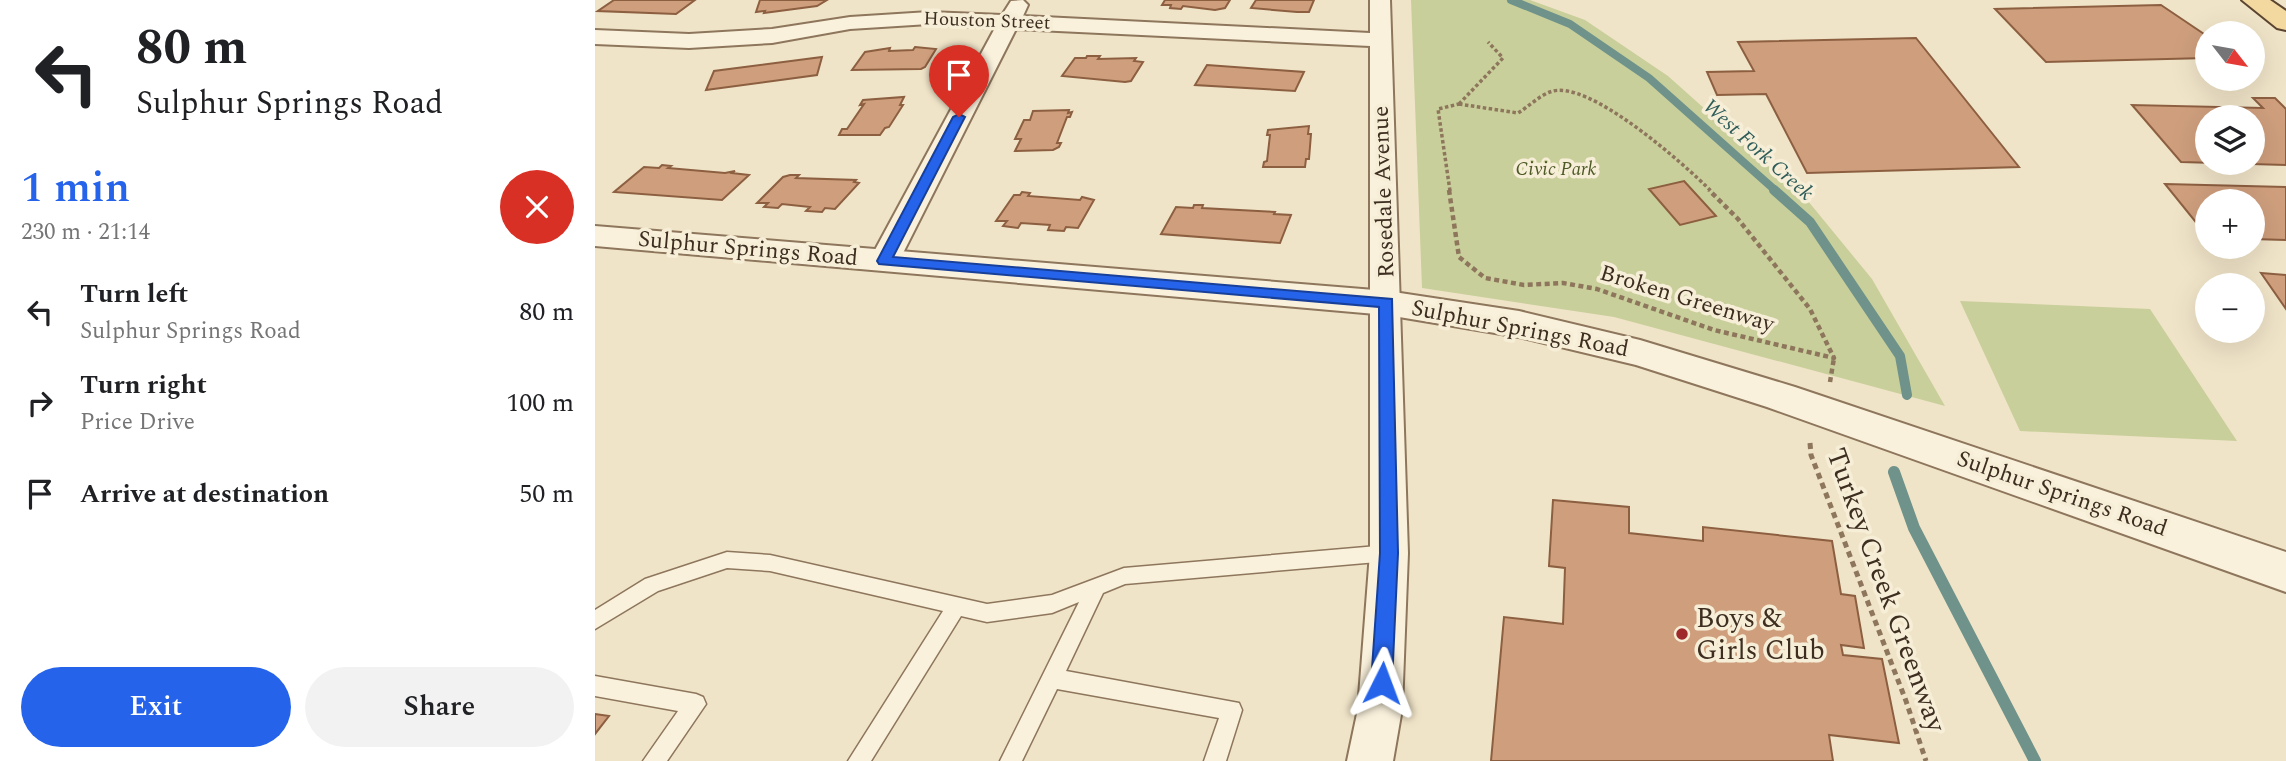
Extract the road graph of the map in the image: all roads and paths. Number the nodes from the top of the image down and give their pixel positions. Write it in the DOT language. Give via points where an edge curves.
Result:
graph roads {
  1 [pos="2254,0"];
  2 [pos="1385,1"];
  3 [pos="1015,11"];
  4 [pos="2286,23"];
  5 [pos="595,37"];
  6 [pos="1380,40"];
  7 [pos="1488,42"];
  8 [pos="1459,104"];
  9 [pos="595,236"];
  10 [pos="884,261"];
  11 [pos="1387,303"];
  12 [pos="1834,358"];
  13 [pos="1827,388"];
  14 [pos="1813,433"];
  15 [pos="1389,553"];
  16 [pos="2286,572"];
  17 [pos="1097,586"];
  18 [pos="956,607"];
  19 [pos="595,620"];
  20 [pos="1052,678"];
  21 [pos="595,687"];
  22 [pos="654,761"];
  23 [pos="859,761"];
  24 [pos="1011,761"];
  25 [pos="1215,761"];
  26 [pos="1370,761"];
  27 [pos="1926,761"];
  1 -- 4 [label="main road"];
  2 -- 6 [label="street, Rosedale Avenue"];
  3 -- 5 [label="street, Houston Street" via="850,23 772,36 689,41"];
  3 -- 6 [label="street, Houston Street"];
  3 -- 10 [label="street"];
  6 -- 11 [label="street, Rosedale Avenue"];
  7 -- 8 [label="path, Broken Greenway" via="1503,58"];
  8 -- 12 [label="path, Broken Greenway" via="1518,113 1551,91 1598,101 1695,175 1738,219 1810,309"];
  8 -- 12 [label="path, Broken Greenway" via="1438,109 1459,257 1485,278 1597,289 1714,330"];
  9 -- 10 [label="street, Sulphur Springs Road"];
  10 -- 11 [label="street, Sulphur Springs Road"];
  11 -- 15 [label="street, Rosedale Avenue"];
  11 -- 16 [label="street, Sulphur Springs Road" via="1519,324 1640,353 1781,397"];
  12 -- 13 [label="path"];
  14 -- 27 [label="path, Turkey Creek Greenway" via="1811,455"];
  15 -- 17 [label="lane" via="1124,576"];
  15 -- 26 [label="street, Rosedale Avenue" via="1380,709"];
  17 -- 18 [label="lane" via="1052,604 987,613"];
  17 -- 20 [label="lane"];
  18 -- 19 [label="lane" via="770,562 726,560 652,585"];
  18 -- 23 [label="lane"];
  20 -- 24 [label="lane"];
  20 -- 25 [label="lane" via="1232,710"];
  21 -- 22 [label="lane" via="696,704"];
}
